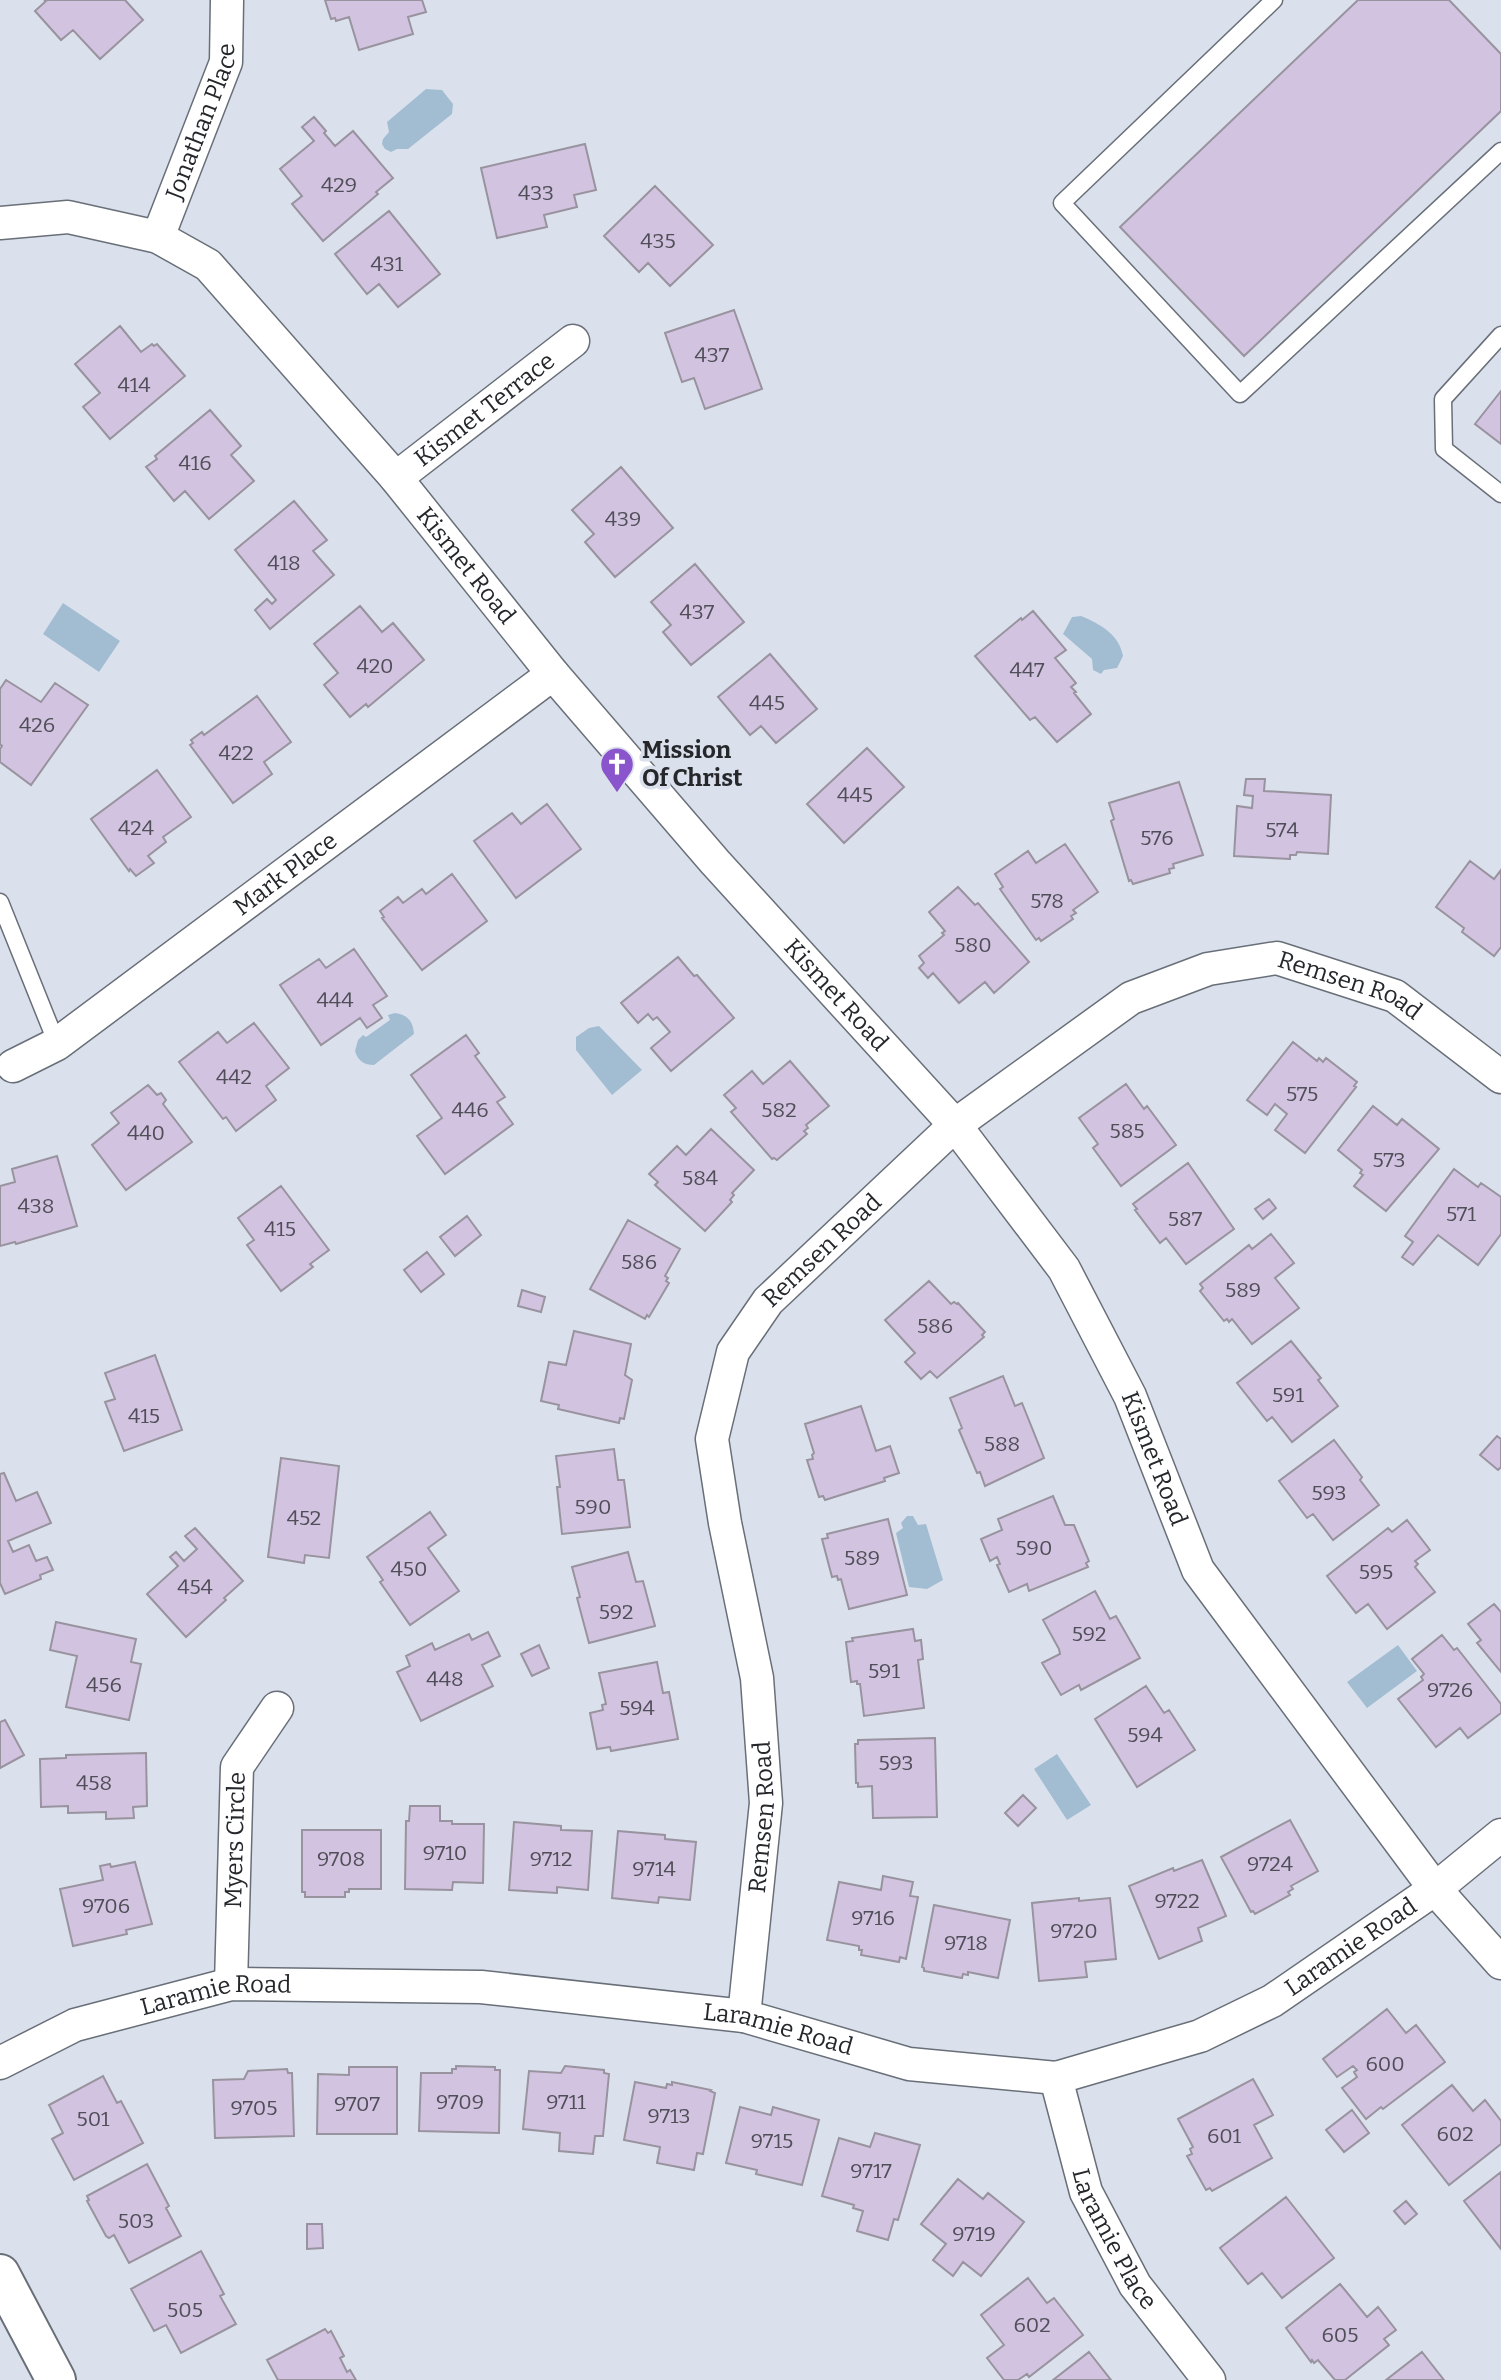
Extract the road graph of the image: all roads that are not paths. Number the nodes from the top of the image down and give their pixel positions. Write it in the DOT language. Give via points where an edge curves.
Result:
graph roads {
  1 [pos="227,0"];
  2 [pos="1274,0"];
  3 [pos="1501,151"];
  4 [pos="0,223"];
  5 [pos="158,237"];
  6 [pos="1501,335"];
  7 [pos="573,341"];
  8 [pos="396,478"];
  9 [pos="1501,494"];
  10 [pos="553,674"];
  11 [pos="0,902"];
  12 [pos="57,1044"];
  13 [pos="7,1064"];
  14 [pos="1501,1077"];
  15 [pos="955,1125"];
  16 [pos="277,1708"];
  17 [pos="1501,1835"];
  18 [pos="1435,1889"];
  19 [pos="1501,1963"];
  20 [pos="230,1984"];
  21 [pos="744,2016"];
  22 [pos="0,2063"];
  23 [pos="1056,2078"];
  24 [pos="0,2274"];
  25 [pos="57,2380"];
  26 [pos="1209,2380"];
  1 -- 5 [label="street, Jonathan Place" via="226,62"];
  2 -- 3 [label="lane" via="1062,203 1240,394"];
  4 -- 5 [label="street, Kismet Road" via="68,216"];
  5 -- 8 [label="street, Kismet Road" via="208,265"];
  6 -- 9 [label="lane" via="1443,399 1444,449"];
  7 -- 8 [label="street, Kismet Terrace"];
  8 -- 10 [label="street, Kismet Road"];
  10 -- 12 [label="street, Mark Place"];
  10 -- 15 [label="street, Kismet Road" via="715,862"];
  11 -- 12 [label="lane"];
  12 -- 13 [label="street, Mark Place"];
  14 -- 15 [label="street, Remsen Road" via="1395,996 1277,958 1208,969 1130,998"];
  15 -- 18 [label="street, Kismet Road" via="1064,1269 1129,1396 1198,1570"];
  15 -- 21 [label="street, Remsen Road" via="768,1301 733,1352 712,1439 757,1678 766,1803"];
  16 -- 20 [label="street, Myers Circle" via="237,1767"];
  17 -- 18 [label="street, Laramie Road"];
  18 -- 19 [label="street, Kismet Road"];
  18 -- 23 [label="street, Laramie Road" via="1272,2001 1199,2036"];
  20 -- 21 [label="street, Laramie Road" via="481,1987"];
  20 -- 22 [label="street, Laramie Road" via="75,2025"];
  21 -- 23 [label="street, Laramie Road" via="909,2064"];
  23 -- 26 [label="street, Laramie Place" via="1086,2192 1135,2285"];
  24 -- 25 [label="main road"];
}
